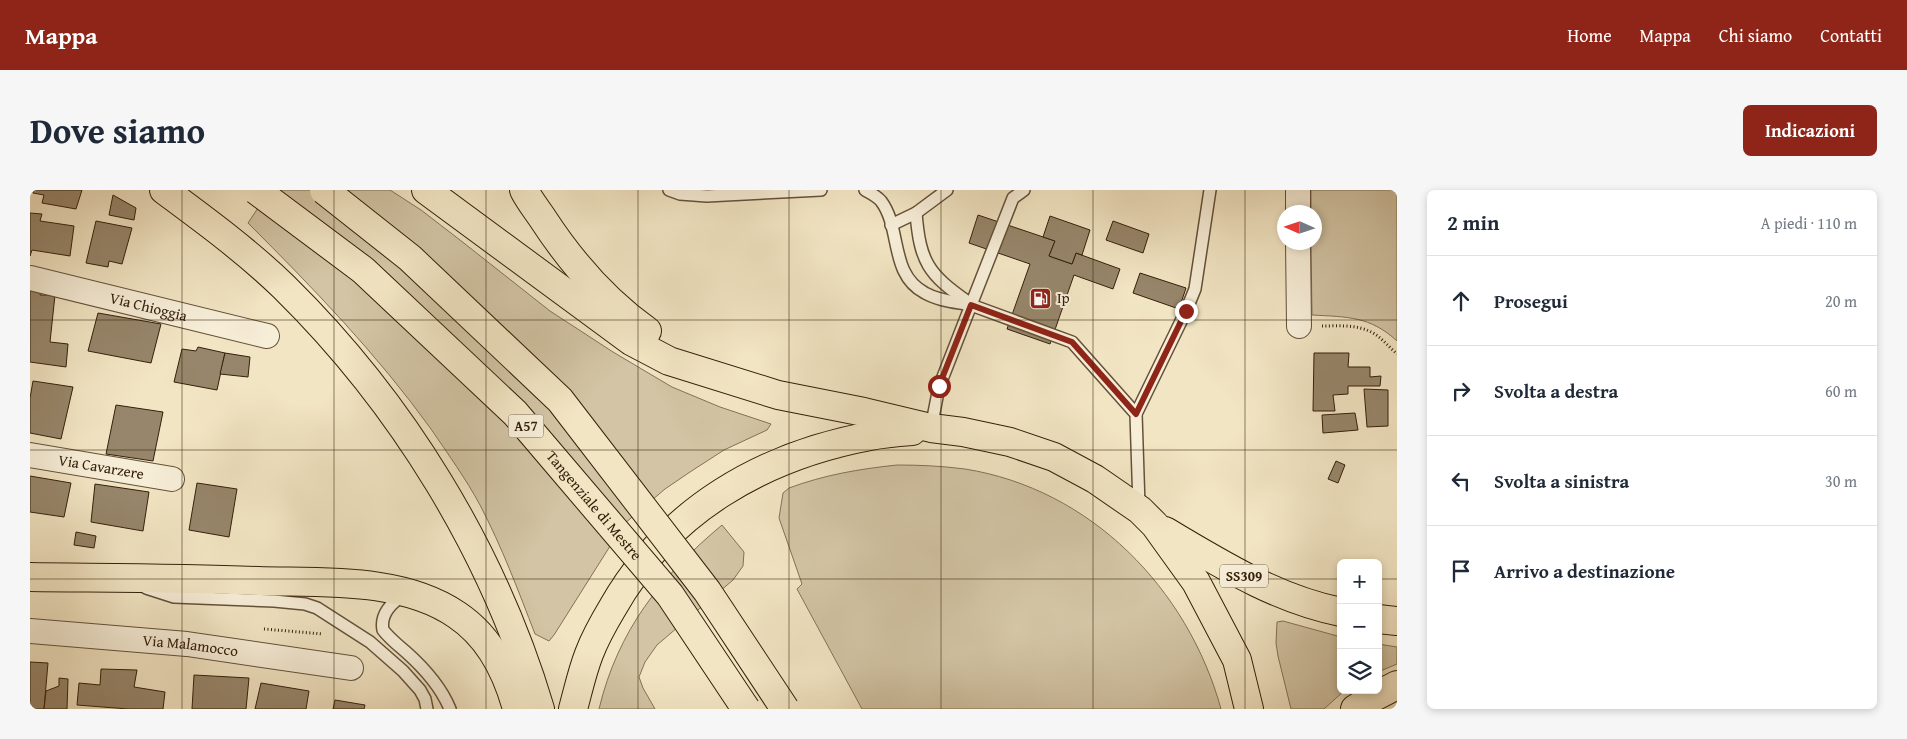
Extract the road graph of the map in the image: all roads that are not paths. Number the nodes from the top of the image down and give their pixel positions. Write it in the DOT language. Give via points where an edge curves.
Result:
graph roads {
  1 [pos="164,190"];
  2 [pos="256,190"];
  3 [pos="324,190"];
  4 [pos="426,190"];
  5 [pos="524,190"];
  6 [pos="669,190"];
  7 [pos="821,190"];
  8 [pos="864,190"];
  9 [pos="947,190"];
  10 [pos="1024,190"];
  11 [pos="1210,190"];
  12 [pos="1298,190"];
  13 [pos="1298,205"];
  14 [pos="916,213"];
  15 [pos="891,225"];
  16 [pos="1298,250"];
  17 [pos="30,278"];
  18 [pos="971,305"];
  19 [pos="1299,326"];
  20 [pos="267,336"];
  21 [pos="707,374"];
  22 [pos="1136,414"];
  23 [pos="931,428"];
  24 [pos="30,455"];
  25 [pos="172,479"];
  26 [pos="1147,518"];
  27 [pos="30,577"];
  28 [pos="113,578"];
  29 [pos="412,593"];
  30 [pos="1337,611"];
  31 [pos="1382,619"];
  32 [pos="1397,621"];
  33 [pos="30,631"];
  34 [pos="351,668"];
  35 [pos="1397,685"];
  36 [pos="427,709"];
  37 [pos="450,709"];
  38 [pos="517,709"];
  39 [pos="540,709"];
  40 [pos="573,709"];
  41 [pos="746,709"];
  42 [pos="785,709"];
  43 [pos="1249,709"];
  44 [pos="1355,709"];
  1 -- 39 [label="highway" via="284,287 351,360 396,418 450,500 472,542 520,650"];
  2 -- 41 [label="highway, Tangenziale di Mestre / A57, bridge" via="363,270 515,413 670,595"];
  3 -- 42 [label="highway, A57, bridge" via="410,258 560,400 707,591"];
  4 -- 21 [label="highway" via="631,341 669,361"];
  5 -- 21 [label="highway" via="551,231 596,287 625,315"];
  6 -- 7 [label="lane" via="707,196"];
  8 -- 15 [label="lane" via="880,199"];
  9 -- 14 [label="lane"];
  10 -- 18 [label="lane" via="1013,198"];
  11 -- 22 [label="lane" via="1195,289"];
  12 -- 13 [label="street"];
  14 -- 15 [label="lane"];
  14 -- 18 [label="lane" via="923,257 946,287"];
  15 -- 18 [label="lane" via="902,267 914,285 937,298"];
  16 -- 19 [label="street"];
  17 -- 20 [label="street, Via Chioggia"];
  18 -- 22 [label="lane" via="1072,342"];
  18 -- 23 [label="lane" via="939,386"];
  21 -- 23 [label="highway" via="778,395"];
  22 -- 26 [label="lane"];
  23 -- 26 [label="highway" via="1010,442 1054,457 1095,479"];
  23 -- 40 [label="highway" via="871,436 801,455 760,471 704,504 650,554 624,587 589,653"];
  24 -- 25 [label="street, Via Cavarzere"];
  26 -- 30 [label="highway, SS309" via="1216,561 1273,591"];
  26 -- 43 [label="highway" via="1196,582 1214,613 1236,660"];
  27 -- 28 [label="highway"];
  28 -- 29 [label="highway" via="346,584"];
  28 -- 36 [label="lane" via="174,597 274,601 317,608 370,642 404,671 420,690"];
  29 -- 37 [label="lane" via="392,604 383,619 383,630 437,685"];
  29 -- 38 [label="highway" via="458,616 483,638 506,674"];
  31 -- 32 [label="highway"];
  33 -- 34 [label="street, Via Malamocco" via="187,644"];
  35 -- 44 [label="highway"];
}
